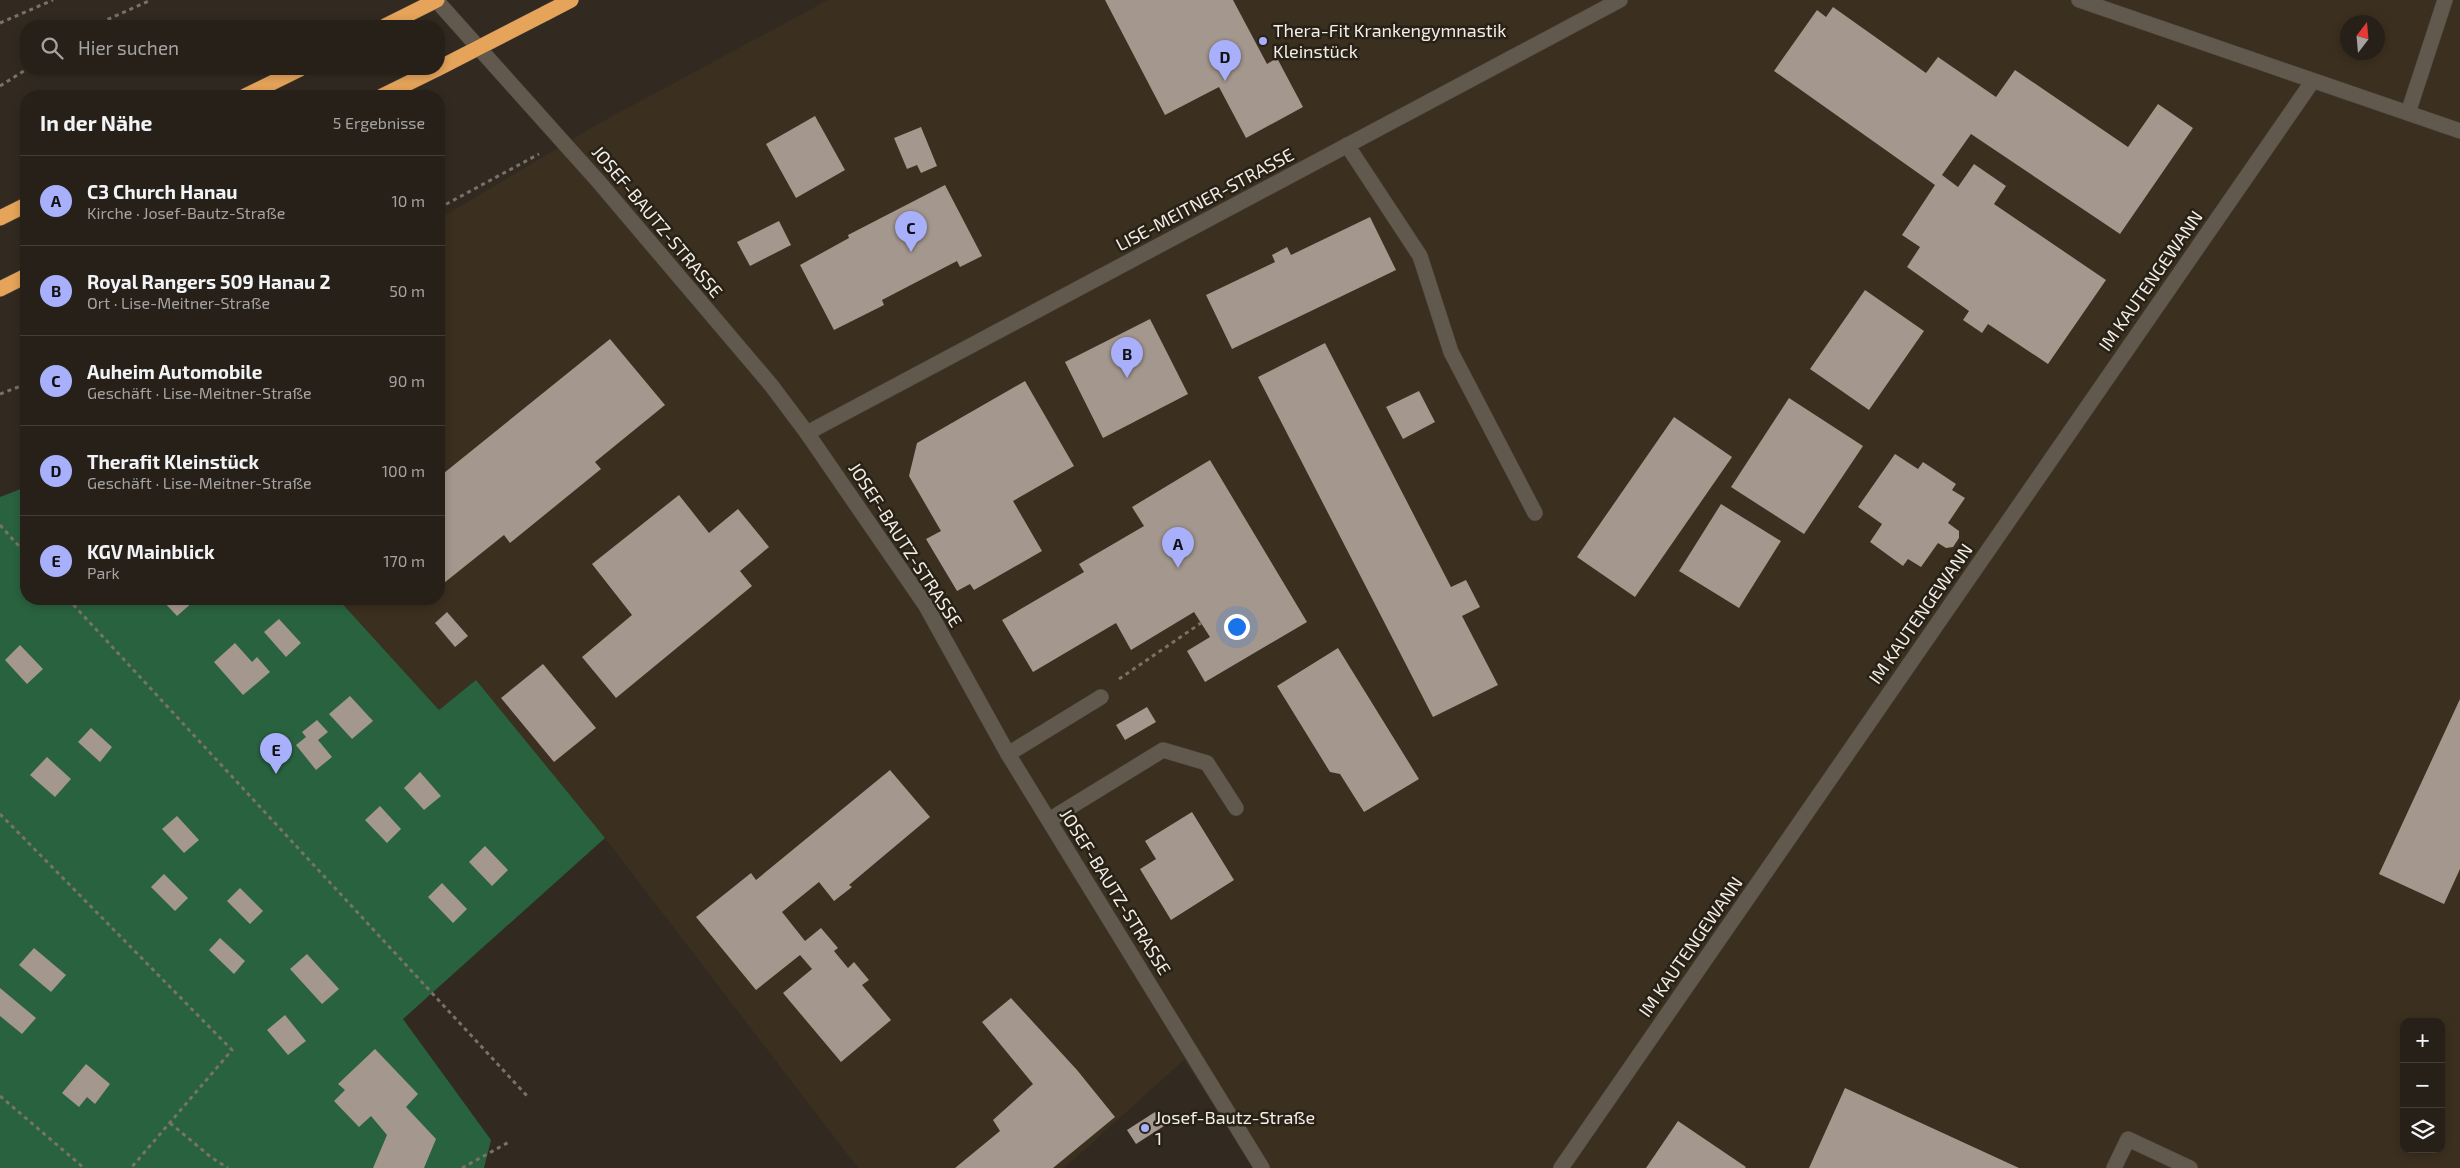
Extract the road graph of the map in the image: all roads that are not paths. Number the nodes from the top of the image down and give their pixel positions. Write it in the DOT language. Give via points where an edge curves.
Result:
graph roads {
  1 [pos="436,0"];
  2 [pos="571,0"];
  3 [pos="1620,0"];
  4 [pos="2079,0"];
  5 [pos="2445,0"];
  6 [pos="397,20"];
  7 [pos="445,64"];
  8 [pos="288,75"];
  9 [pos="424,75"];
  10 [pos="2312,82"];
  11 [pos="256,90"];
  12 [pos="394,90"];
  13 [pos="2408,114"];
  14 [pos="2460,131"];
  15 [pos="1346,146"];
  16 [pos="20,208"];
  17 [pos="0,218"];
  18 [pos="20,279"];
  19 [pos="0,289"];
  20 [pos="807,433"];
  21 [pos="1535,513"];
  22 [pos="1101,697"];
  23 [pos="1008,754"];
  24 [pos="1236,808"];
  25 [pos="1049,820"];
  26 [pos="1262,1168"];
  27 [pos="1561,1168"];
  28 [pos="2114,1168"];
  29 [pos="2190,1168"];
  1 -- 6 [label="highway, bridge"];
  1 -- 20 [label="street, JOSEF-BAUTZ-STRASSE" via="563,141 771,385"];
  2 -- 7 [label="highway, bridge"];
  3 -- 15 [label="street, LISE-MEITNER-STRASSE"];
  4 -- 10 [label="street"];
  5 -- 13 [label="street"];
  8 -- 11 [label="highway"];
  9 -- 12 [label="highway"];
  10 -- 13 [label="street"];
  10 -- 27 [label="street, IM KAUTENGEWANN"];
  13 -- 14 [label="street"];
  15 -- 20 [label="street, LISE-MEITNER-STRASSE"];
  15 -- 21 [label="street" via="1420,256 1451,352"];
  16 -- 17 [label="highway"];
  18 -- 19 [label="highway"];
  20 -- 23 [label="street, JOSEF-BAUTZ-STRASSE" via="926,606"];
  22 -- 23 [label="street"];
  23 -- 25 [label="street, JOSEF-BAUTZ-STRASSE"];
  24 -- 25 [label="street" via="1207,763 1163,750"];
  25 -- 26 [label="street, JOSEF-BAUTZ-STRASSE"];
  28 -- 29 [label="street" via="2128,1139"];
}
